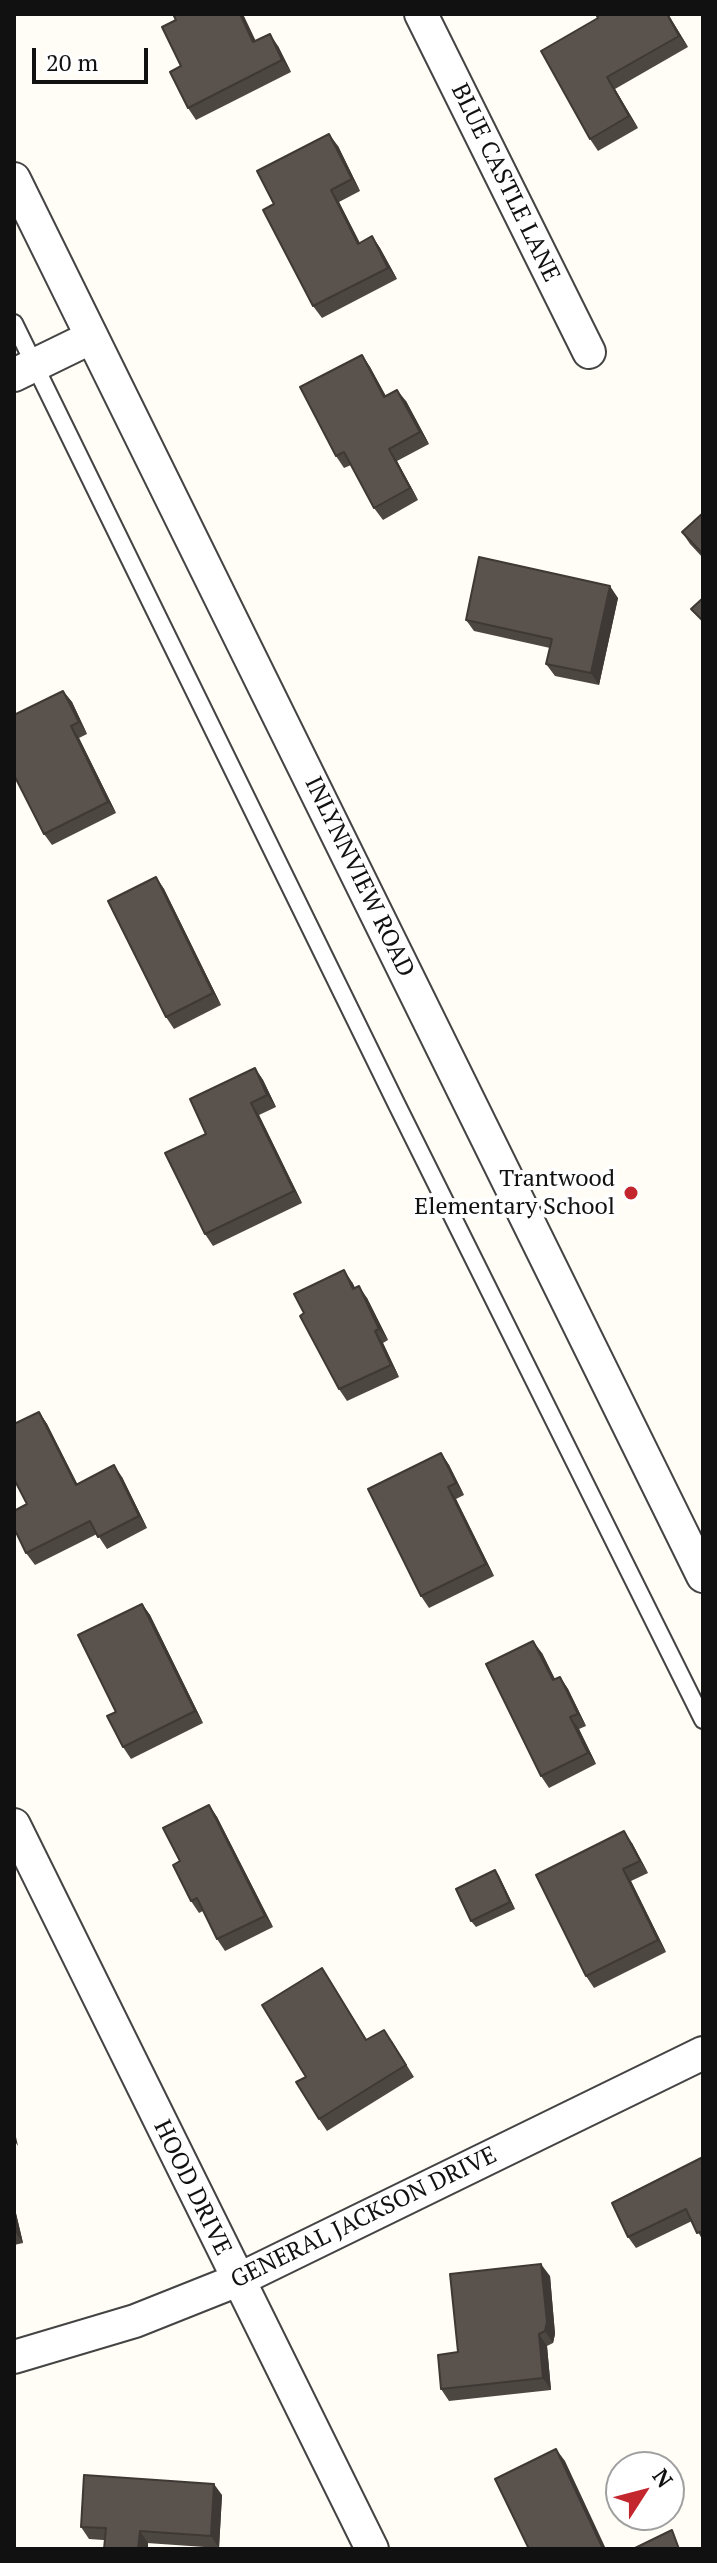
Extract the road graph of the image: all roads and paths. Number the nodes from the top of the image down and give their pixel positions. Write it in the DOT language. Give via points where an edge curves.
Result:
graph roads {
  1 [pos="421,14"];
  2 [pos="14,179"];
  3 [pos="14,323"];
  4 [pos="92,337"];
  5 [pos="589,352"];
  6 [pos="24,370"];
  7 [pos="703,1576"];
  8 [pos="703,1720"];
  9 [pos="14,1825"];
  10 [pos="703,2053"];
  11 [pos="238,2280"];
  12 [pos="14,2357"];
  13 [pos="372,2549"];
  1 -- 5 [label="street, BLUE CASTLE LANE"];
  2 -- 4 [label="street, INLYNNVIEW ROAD"];
  3 -- 6 [label="lane"];
  4 -- 6 [label="street"];
  4 -- 7 [label="street, INLYNNVIEW ROAD"];
  6 -- 8 [label="lane"];
  9 -- 11 [label="street, HOOD DRIVE"];
  10 -- 11 [label="street, GENERAL JACKSON DRIVE"];
  11 -- 12 [label="street, GENERAL JACKSON DRIVE" via="135,2321"];
  11 -- 13 [label="street, HOOD DRIVE"];
}
